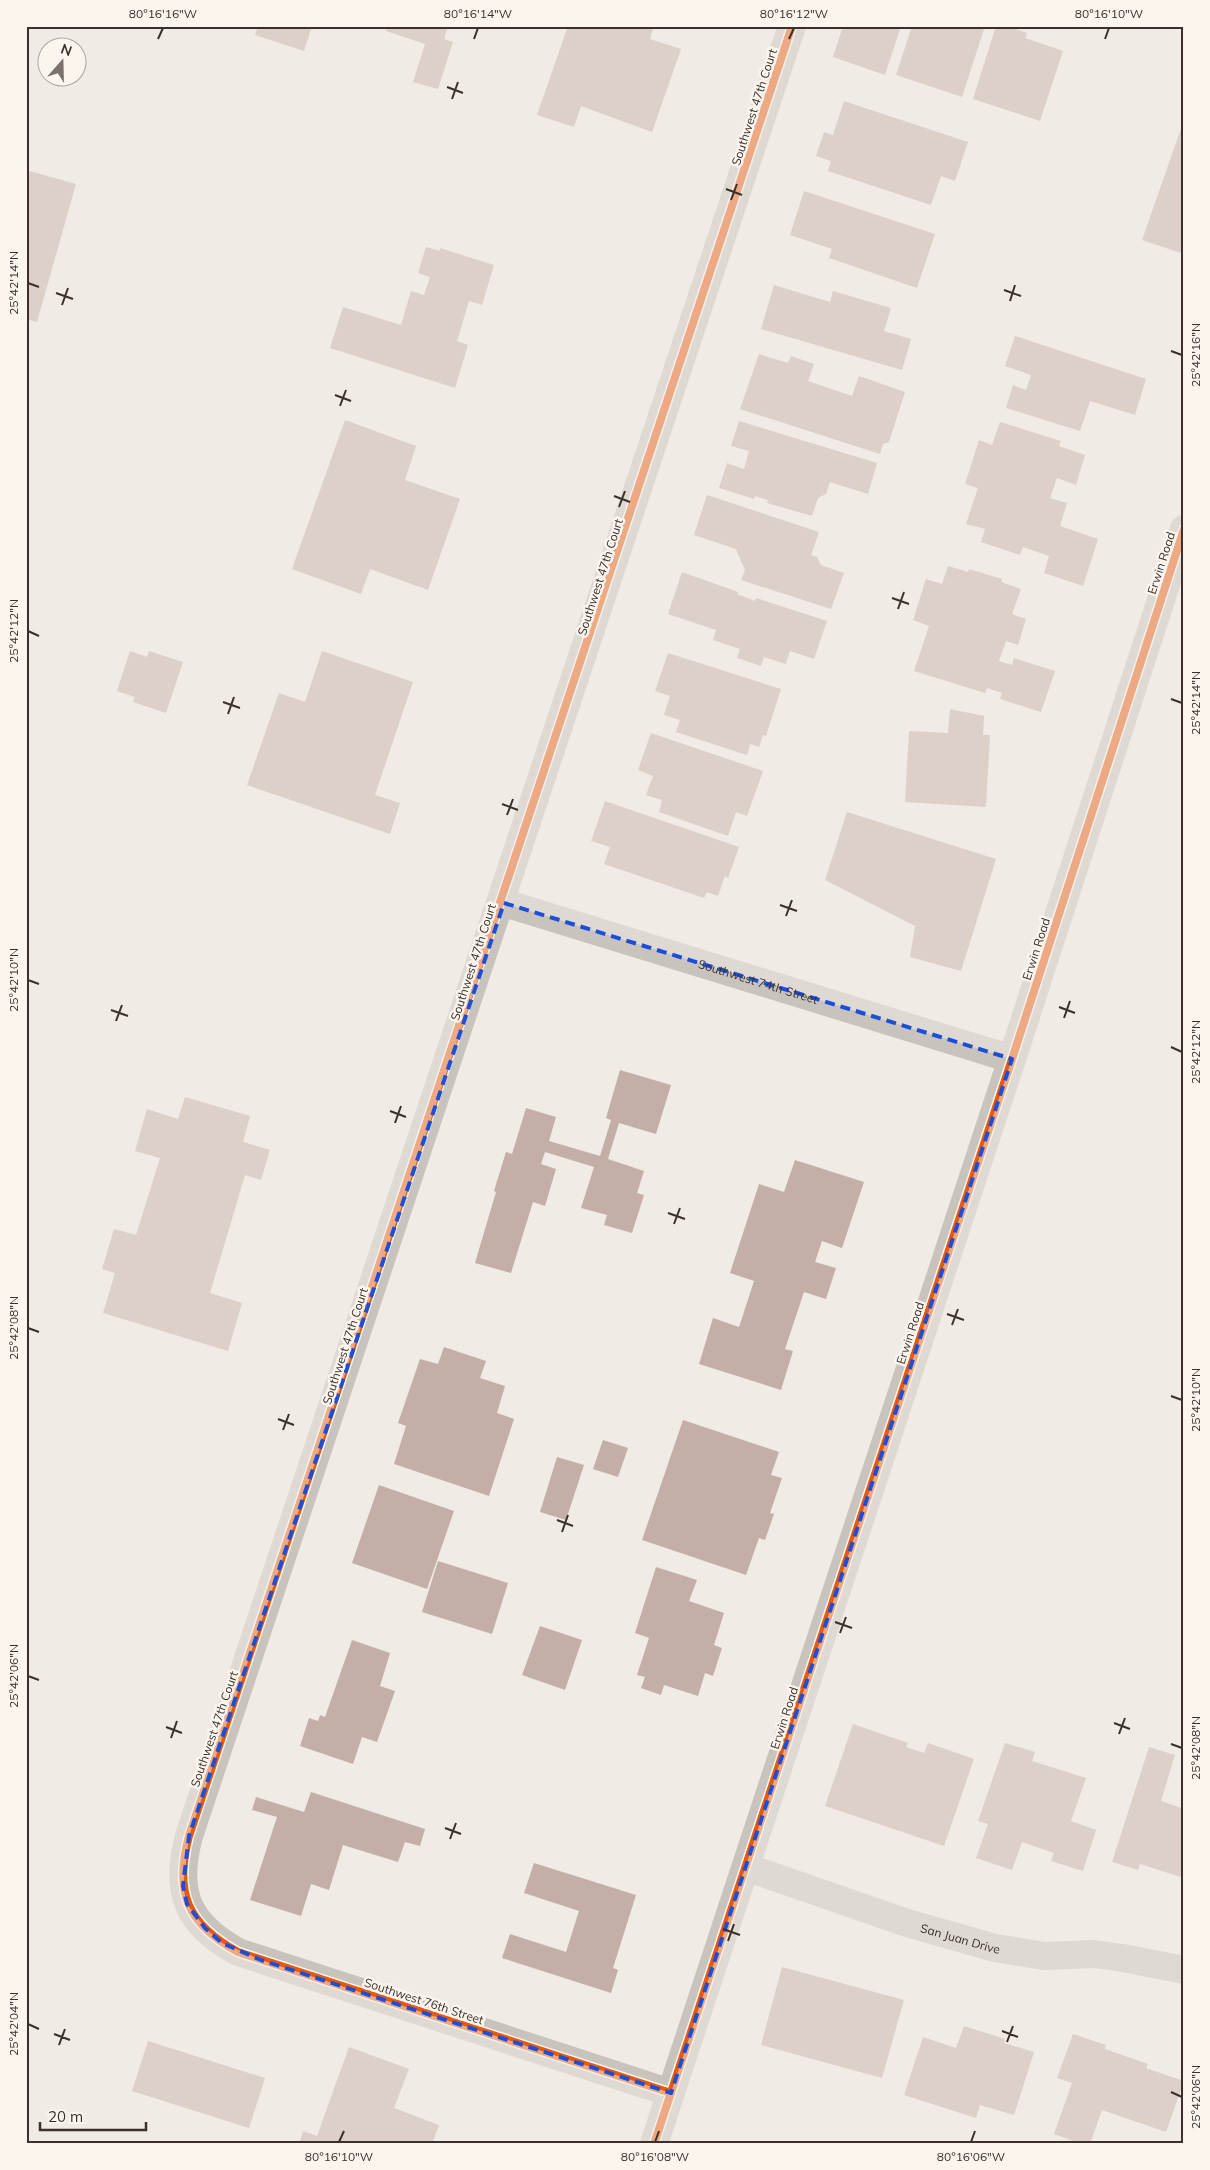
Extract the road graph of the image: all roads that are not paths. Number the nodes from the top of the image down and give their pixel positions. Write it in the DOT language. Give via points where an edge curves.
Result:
graph roads {
  1 [pos="792,26"];
  2 [pos="1184,529"];
  3 [pos="504,903"];
  4 [pos="1012,1059"];
  5 [pos="746,1867"];
  6 [pos="187,1904"];
  7 [pos="1184,1970"];
  8 [pos="671,2092"];
  9 [pos="654,2144"];
  1 -- 3 [label="street, Southwest 47th Court"];
  2 -- 4 [label="street, Erwin Road"];
  3 -- 4 [label="street, Southwest 74th Street"];
  3 -- 6 [label="street, Southwest 47th Court" via="189,1836 183,1886"];
  4 -- 5 [label="street, Erwin Road"];
  5 -- 7 [label="street, San Juan Drive" via="908,1923 995,1948 1044,1956 1094,1954"];
  5 -- 8 [label="street, Erwin Road"];
  6 -- 8 [label="street, Southwest 76th Street" via="204,1928 238,1952"];
  8 -- 9 [label="street, Erwin Road"];
}
